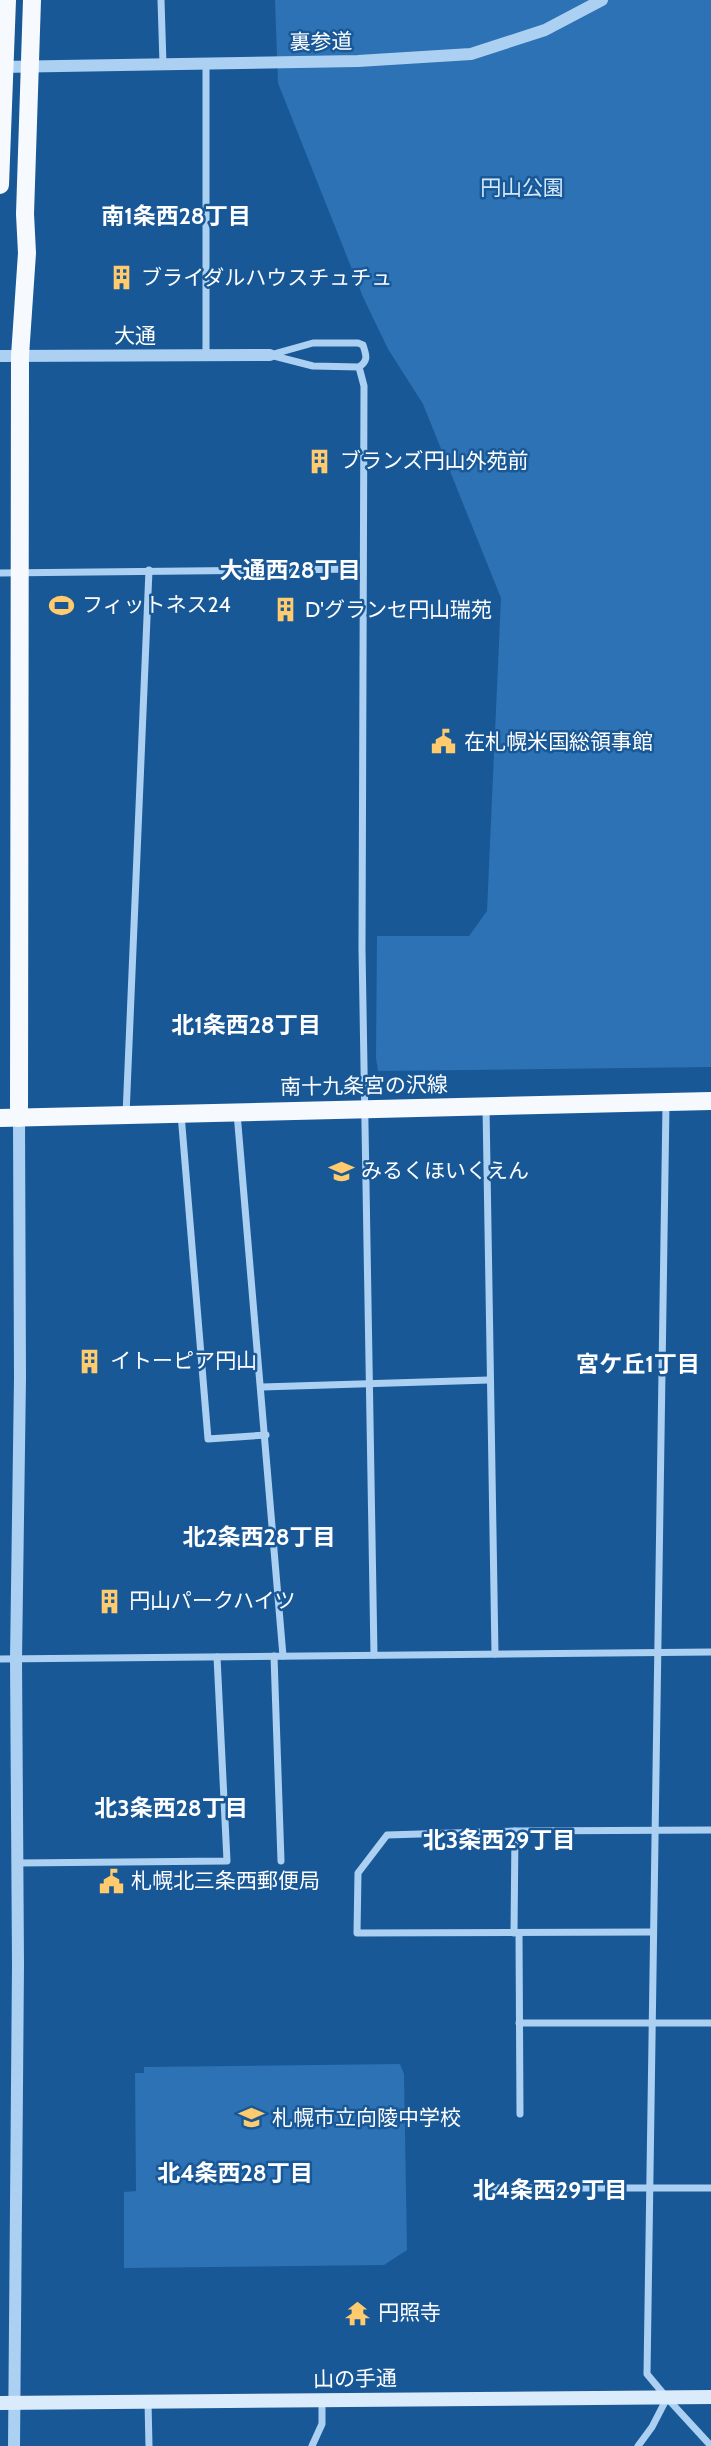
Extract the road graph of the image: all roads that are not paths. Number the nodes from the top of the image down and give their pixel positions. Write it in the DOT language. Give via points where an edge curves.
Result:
graph roads {
  1 [pos="7,0"];
  2 [pos="32,0"];
  3 [pos="161,0"];
  4 [pos="602,0"];
  5 [pos="163,64"];
  6 [pos="206,64"];
  7 [pos="30,66"];
  8 [pos="2,67"];
  9 [pos="0,185"];
  10 [pos="206,355"];
  11 [pos="270,355"];
  12 [pos="0,356"];
  13 [pos="20,356"];
  14 [pos="359,366"];
  15 [pos="362,569"];
  16 [pos="149,570"];
  17 [pos="0,573"];
  18 [pos="20,573"];
  19 [pos="667,1101"];
  20 [pos="711,1101"];
  21 [pos="486,1106"];
  22 [pos="366,1108"];
  23 [pos="237,1112"];
  24 [pos="181,1114"];
  25 [pos="126,1115"];
  26 [pos="0,1118"];
  27 [pos="19,1118"];
  28 [pos="489,1380"];
  29 [pos="369,1383"];
  30 [pos="262,1387"];
  31 [pos="265,1435"];
  32 [pos="657,1652"];
  33 [pos="711,1652"];
  34 [pos="495,1654"];
  35 [pos="374,1655"];
  36 [pos="279,1656"];
  37 [pos="217,1657"];
  38 [pos="16,1658"];
  39 [pos="0,1659"];
  40 [pos="711,1830"];
  41 [pos="515,1831"];
  42 [pos="654,1831"];
  43 [pos="281,1861"];
  44 [pos="18,1863"];
  45 [pos="653,1932"];
  46 [pos="516,1933"];
  47 [pos="652,2022"];
  48 [pos="519,2023"];
  49 [pos="711,2023"];
  50 [pos="520,2114"];
  51 [pos="491,2188"];
  52 [pos="711,2188"];
  53 [pos="649,2189"];
  54 [pos="711,2397"];
  55 [pos="667,2398"];
  56 [pos="322,2401"];
  57 [pos="148,2402"];
  58 [pos="7,2403"];
  59 [pos="14,2446"];
  60 [pos="149,2446"];
  61 [pos="312,2446"];
  62 [pos="638,2446"];
  63 [pos="711,2446"];
  1 -- 8 [label="main road"];
  2 -- 7 [label="main road"];
  3 -- 5 [label="street"];
  4 -- 6 [label="street, 裏参道" via="545,30 471,54"];
  5 -- 6 [label="street, 裏参道"];
  5 -- 7 [label="street, 裏参道"];
  6 -- 10 [label="street"];
  7 -- 8 [label="street, 裏参道"];
  7 -- 13 [label="main road"];
  8 -- 9 [label="main road"];
  10 -- 11 [label="street, 大通"];
  10 -- 13 [label="street, 大通"];
  11 -- 14 [label="street" via="313,366"];
  11 -- 14 [label="street" via="313,343 358,343 367,356"];
  12 -- 13 [label="street, 大通"];
  13 -- 18 [label="main road"];
  14 -- 15 [label="street" via="364,386"];
  15 -- 16 [label="street"];
  15 -- 22 [label="street"];
  16 -- 18 [label="street"];
  16 -- 25 [label="street"];
  17 -- 18 [label="street"];
  18 -- 27 [label="main road"];
  19 -- 20 [label="main road, 南十九条宮の沢線"];
  19 -- 21 [label="main road, 南十九条宮の沢線"];
  19 -- 32 [label="street"];
  21 -- 22 [label="main road, 南十九条宮の沢線"];
  21 -- 28 [label="street"];
  22 -- 23 [label="main road, 南十九条宮の沢線"];
  22 -- 29 [label="street"];
  23 -- 24 [label="main road, 南十九条宮の沢線"];
  23 -- 30 [label="street"];
  24 -- 25 [label="main road, 南十九条宮の沢線"];
  24 -- 31 [label="street" via="208,1440"];
  25 -- 27 [label="main road, 南十九条宮の沢線"];
  26 -- 27 [label="main road, 南十九条宮の沢線"];
  27 -- 38 [label="street"];
  28 -- 29 [label="street"];
  28 -- 34 [label="street"];
  29 -- 30 [label="street"];
  29 -- 35 [label="street"];
  30 -- 31 [label="street"];
  31 -- 36 [label="street"];
  32 -- 33 [label="street"];
  32 -- 34 [label="street"];
  32 -- 42 [label="street"];
  34 -- 35 [label="street"];
  35 -- 36 [label="street"];
  36 -- 37 [label="street"];
  36 -- 43 [label="street"];
  37 -- 38 [label="street"];
  37 -- 44 [label="street" via="227,1861"];
  38 -- 39 [label="street"];
  38 -- 44 [label="street"];
  40 -- 42 [label="street"];
  41 -- 42 [label="street"];
  41 -- 46 [label="street"];
  41 -- 46 [label="street" via="387,1835 358,1873 357,1933"];
  42 -- 45 [label="street"];
  44 -- 58 [label="street"];
  45 -- 46 [label="street"];
  45 -- 47 [label="street"];
  46 -- 48 [label="street"];
  47 -- 48 [label="street"];
  47 -- 49 [label="street"];
  47 -- 53 [label="street"];
  48 -- 50 [label="street"];
  51 -- 53 [label="street"];
  52 -- 53 [label="street"];
  53 -- 55 [label="street" via="647,2374"];
  54 -- 55 [label="main road, 山の手通"];
  55 -- 56 [label="main road, 山の手通"];
  55 -- 62 [label="street"];
  55 -- 63 [label="street"];
  56 -- 57 [label="main road, 山の手通"];
  56 -- 61 [label="street" via="322,2424"];
  57 -- 58 [label="main road, 山の手通"];
  57 -- 60 [label="street"];
  58 -- 59 [label="street"];
}
